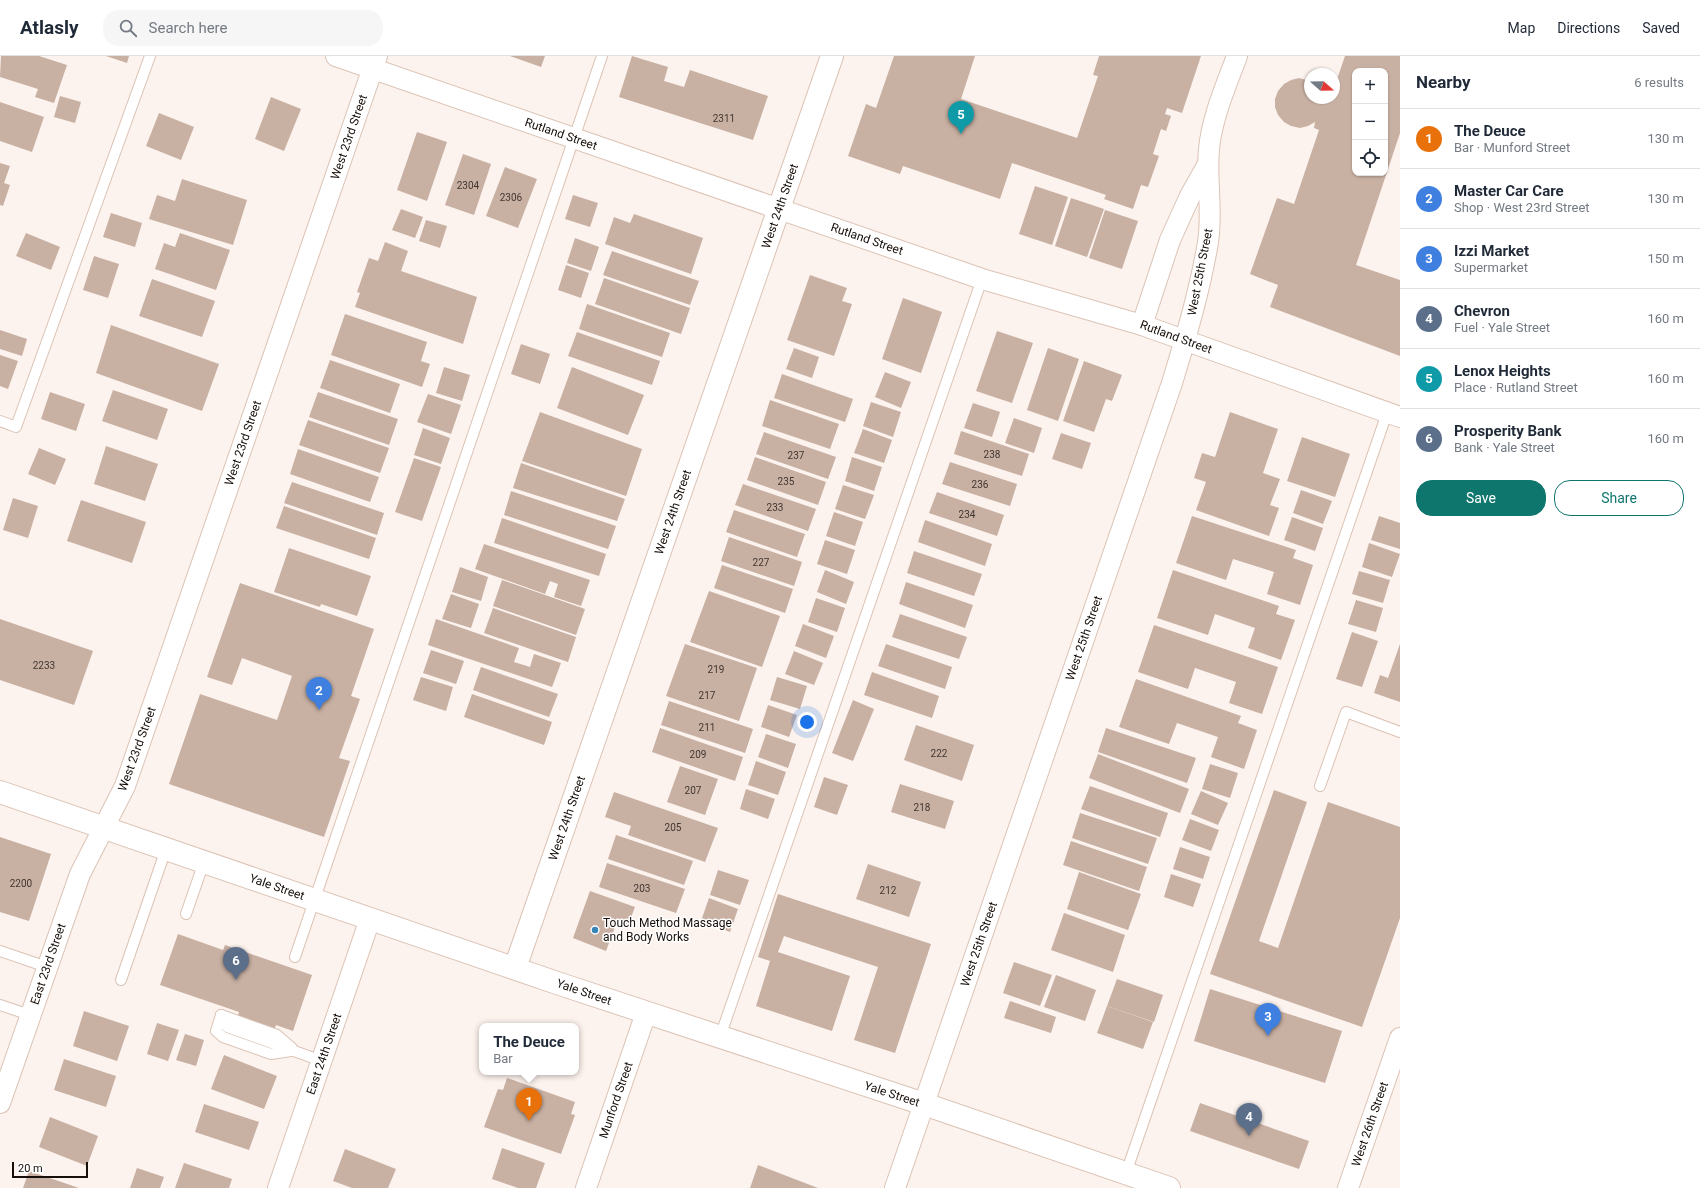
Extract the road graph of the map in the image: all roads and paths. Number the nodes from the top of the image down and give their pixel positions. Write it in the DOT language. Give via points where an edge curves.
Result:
graph roads {
  1 [pos="150,56"];
  2 [pos="336,56"];
  3 [pos="602,56"];
  4 [pos="832,56"];
  5 [pos="1237,56"];
  6 [pos="374,62"];
  7 [pos="573,138"];
  8 [pos="1208,164"];
  9 [pos="779,209"];
  10 [pos="982,279"];
  11 [pos="1142,325"];
  12 [pos="1185,340"];
  13 [pos="1393,415"];
  14 [pos="0,421"];
  15 [pos="1400,732"];
  16 [pos="1320,786"];
  17 [pos="0,792"];
  18 [pos="104,828"];
  19 [pos="166,849"];
  20 [pos="204,862"];
  21 [pos="315,900"];
  22 [pos="186,914"];
  23 [pos="370,919"];
  24 [pos="0,951"];
  25 [pos="295,957"];
  26 [pos="47,967"];
  27 [pos="515,968"];
  28 [pos="121,980"];
  29 [pos="0,1005"];
  30 [pos="646,1013"];
  31 [pos="30,1015"];
  32 [pos="221,1015"];
  33 [pos="720,1037"];
  34 [pos="1400,1038"];
  35 [pos="322,1060"];
  36 [pos="0,1103"];
  37 [pos="924,1104"];
  38 [pos="1126,1173"];
  39 [pos="278,1188"];
  40 [pos="586,1188"];
  41 [pos="895,1188"];
  42 [pos="1169,1188"];
  43 [pos="1348,1188"];
  1 -- 14 [label="lane" via="16,427"];
  2 -- 6 [label="street, Rutland Street"];
  3 -- 7 [label="lane"];
  4 -- 9 [label="main road, West 24th Street"];
  5 -- 8 [label="street, West 25th Street" via="1212,126"];
  6 -- 7 [label="street, Rutland Street"];
  6 -- 18 [label="street, West 23rd Street" via="125,786"];
  7 -- 9 [label="street, Rutland Street"];
  7 -- 21 [label="lane"];
  8 -- 11 [label="street, West 25th Street" via="1170,240"];
  8 -- 12 [label="street, West 25th Street" via="1208,241"];
  9 -- 10 [label="street, Rutland Street"];
  9 -- 27 [label="main road, West 24th Street"];
  10 -- 11 [label="street, Rutland Street"];
  10 -- 33 [label="lane"];
  11 -- 12 [label="street, Rutland Street"];
  12 -- 13 [label="street, Rutland Street"];
  12 -- 37 [label="street, West 25th Street"];
  13 -- 38 [label="lane"];
  15 -- 16 [label="lane" via="1346,712"];
  17 -- 18 [label="main road, Yale Street"];
  18 -- 19 [label="main road, Yale Street"];
  18 -- 26 [label="street, East 23rd Street" via="80,874"];
  19 -- 20 [label="main road, Yale Street"];
  19 -- 28 [label="lane"];
  20 -- 21 [label="main road, Yale Street"];
  20 -- 22 [label="lane"];
  21 -- 23 [label="main road, Yale Street"];
  21 -- 25 [label="lane"];
  23 -- 27 [label="main road, Yale Street"];
  23 -- 35 [label="street, East 24th Street"];
  24 -- 26 [label="lane"];
  26 -- 31 [label="street, East 23rd Street"];
  27 -- 30 [label="main road, Yale Street"];
  29 -- 31 [label="lane"];
  30 -- 33 [label="main road, Yale Street"];
  30 -- 40 [label="street, Munford Street"];
  31 -- 36 [label="street, East 23rd Street"];
  32 -- 35 [label="lane" via="227,1027"];
  33 -- 37 [label="main road, Yale Street"];
  34 -- 43 [label="street, West 26th Street"];
  35 -- 39 [label="street, East 24th Street"];
  37 -- 38 [label="main road, Yale Street"];
  37 -- 41 [label="street, West 25th Street"];
  38 -- 42 [label="main road, Yale Street"];
}
